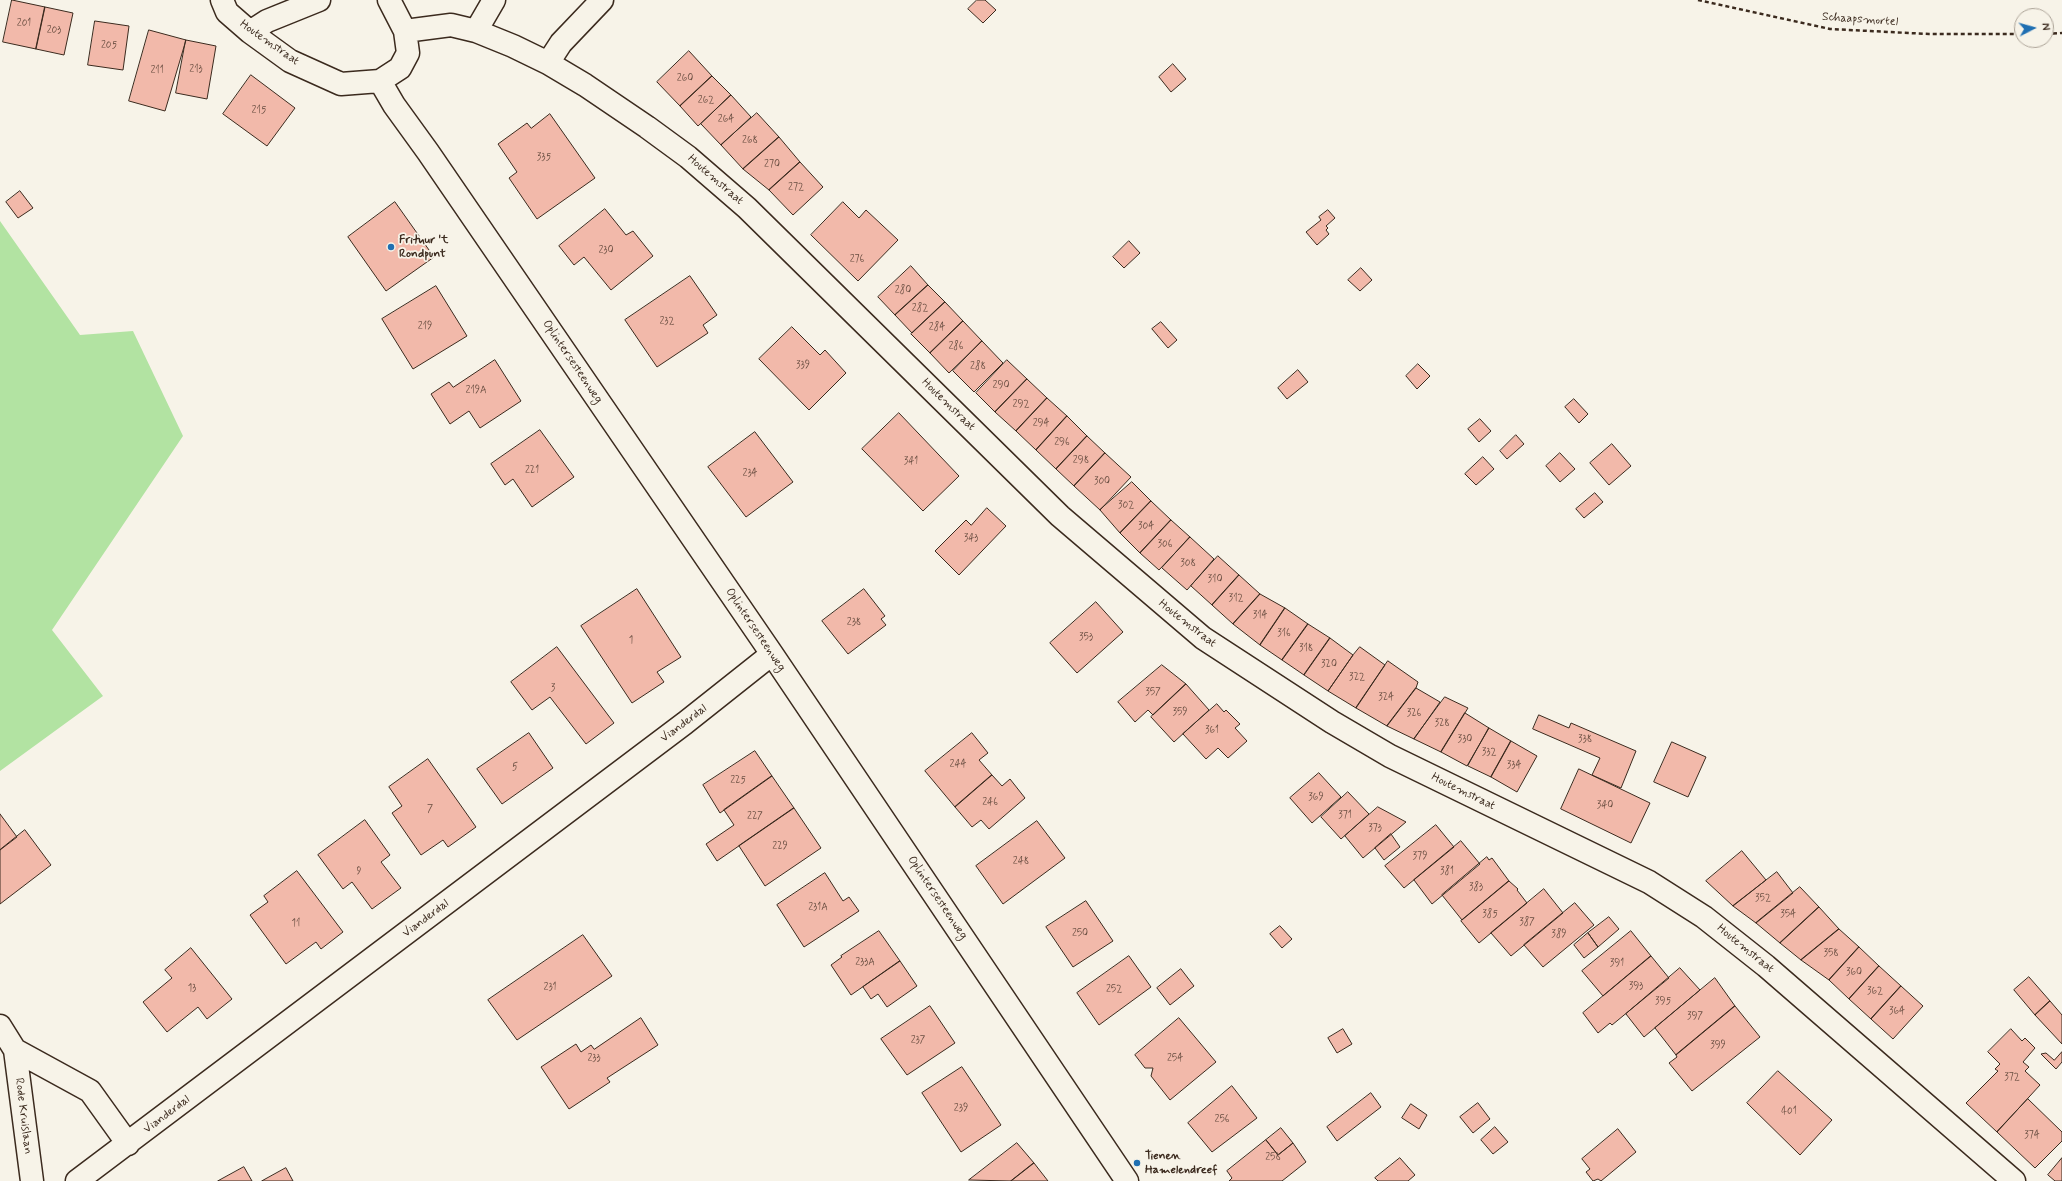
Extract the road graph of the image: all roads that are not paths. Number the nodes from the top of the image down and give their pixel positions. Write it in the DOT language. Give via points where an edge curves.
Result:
graph roads {
  1 [pos="222,0"];
  2 [pos="319,0"];
  3 [pos="389,0"];
  4 [pos="494,0"];
  5 [pos="602,0"];
  6 [pos="405,31"];
  7 [pos="476,31"];
  8 [pos="250,32"];
  9 [pos="548,63"];
  10 [pos="380,81"];
  11 [pos="772,654"];
  12 [pos="0,1026"];
  13 [pos="15,1050"];
  14 [pos="128,1144"];
  15 [pos="82,1179"];
  16 [pos="32,1181"];
  17 [pos="1127,1181"];
  18 [pos="2014,1181"];
  1 -- 8 [label="street, Houtemstraat" via="227,12"];
  2 -- 8 [label="street" via="267,21"];
  3 -- 6 [label="street, Houtemstraat"];
  4 -- 7 [label="street"];
  5 -- 9 [label="street" via="561,43"];
  6 -- 7 [label="street, Houtemstraat" via="451,25"];
  6 -- 10 [label="street, Houtemstraat" via="408,53 400,68"];
  7 -- 9 [label="street, Houtemstraat"];
  8 -- 10 [label="street, Houtemstraat" via="290,60 342,84"];
  9 -- 18 [label="street, Houtemstraat" via="647,127 688,157 736,198 1060,516 1203,638 1332,722 1390,756 1649,882 1704,917 1766,966"];
  10 -- 11 [label="street, Oplintersesteenweg"];
  11 -- 14 [label="street, Vianderdal" via="685,723"];
  11 -- 17 [label="street, Oplintersesteenweg"];
  12 -- 13 [label="street, Rode Kruislaan"];
  13 -- 14 [label="street, Rode Kruislaan" via="90,1091"];
  13 -- 16 [label="street, Rode Kruislaan"];
  14 -- 15 [label="street, Vianderdal"];
}
